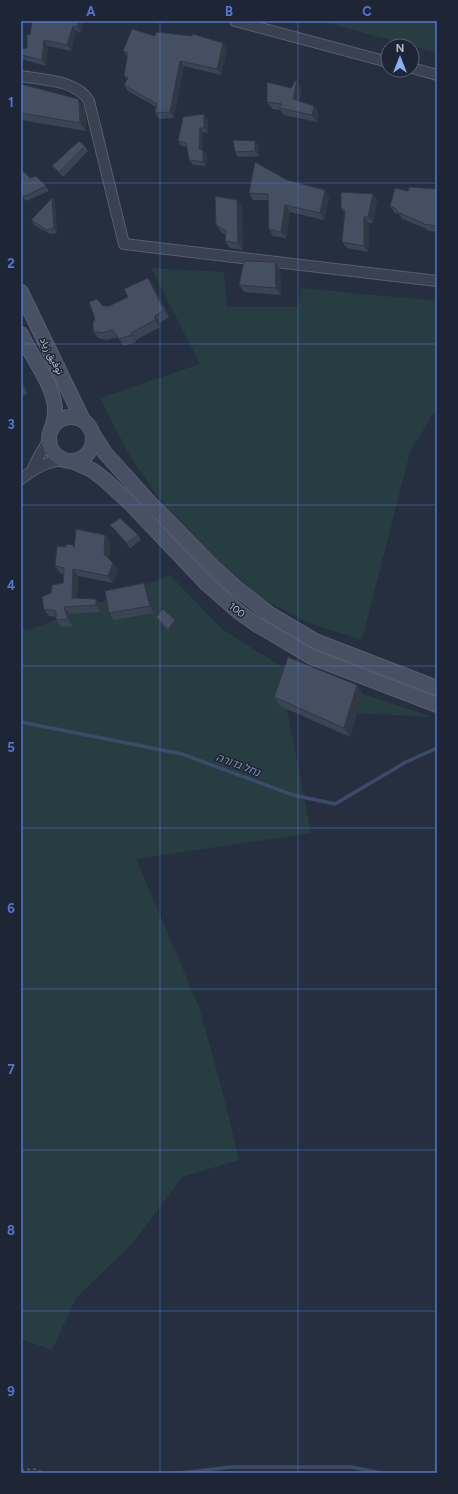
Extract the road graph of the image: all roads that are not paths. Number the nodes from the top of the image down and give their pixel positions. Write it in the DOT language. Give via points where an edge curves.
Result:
graph roads {
  1 [pos="235,21"];
  2 [pos="380,60"];
  3 [pos="420,70"];
  4 [pos="437,75"];
  5 [pos="21,76"];
  6 [pos="437,281"];
  7 [pos="21,292"];
  8 [pos="21,334"];
  9 [pos="83,420"];
  10 [pos="50,433"];
  11 [pos="93,434"];
  12 [pos="68,460"];
  13 [pos="32,470"];
  14 [pos="21,479"];
  15 [pos="437,688"];
  16 [pos="437,706"];
  1 -- 2 [label="street"];
  3 -- 4 [label="street"];
  5 -- 6 [label="street" via="78,89 89,101 124,244"];
  7 -- 9 [label="main road, توفيق زياد"];
  8 -- 10 [label="main road, توفيق زياد" via="51,392 55,413"];
  9 -- 10 [label="main road" via="76,417 62,418"];
  9 -- 11 [label="main road"];
  10 -- 12 [label="main road" via="50,447 54,453"];
  10 -- 13 [label="street"];
  11 -- 12 [label="main road" via="94,440 89,452 84,457"];
  11 -- 15 [label="main road, 100" via="105,452 152,505 216,570 271,615 315,641"];
  12 -- 13 [label="street" via="55,460"];
  12 -- 16 [label="main road, 100" via="92,470 114,487 206,583 256,624 312,657"];
  13 -- 14 [label="street"];
}
